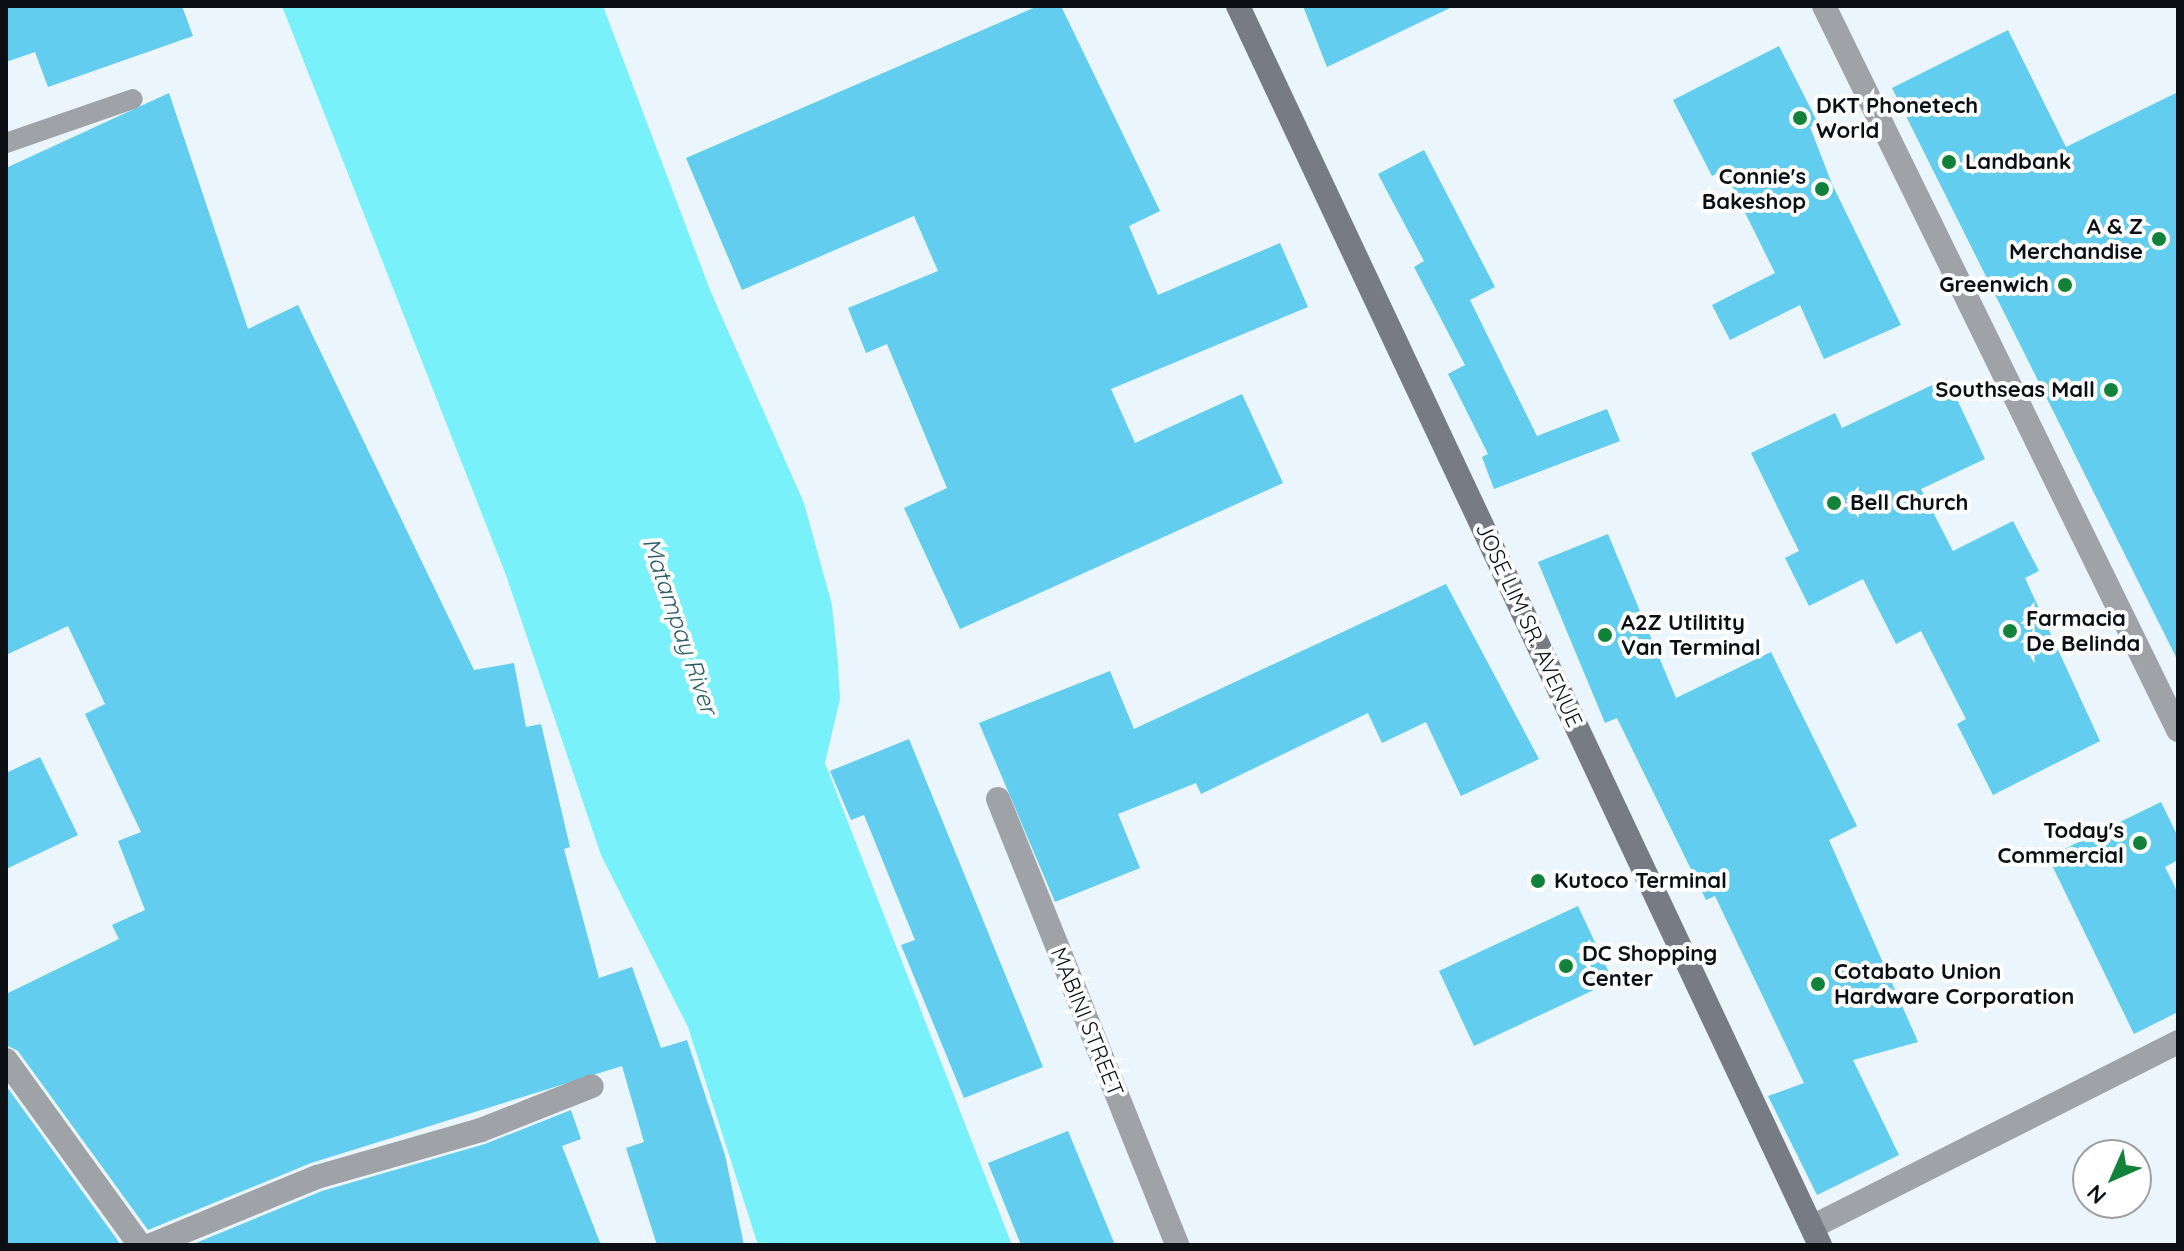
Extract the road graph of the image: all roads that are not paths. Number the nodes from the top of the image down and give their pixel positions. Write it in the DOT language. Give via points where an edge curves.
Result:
graph roads {
  1 [pos="1238,6"];
  2 [pos="1824,6"];
  3 [pos="133,99"];
  4 [pos="6,143"];
  5 [pos="2178,730"];
  6 [pos="998,799"];
  7 [pos="2178,1042"];
  8 [pos="6,1060"];
  9 [pos="592,1086"];
  10 [pos="1816,1236"];
  11 [pos="140,1245"];
  12 [pos="151,1245"];
  13 [pos="1177,1245"];
  1 -- 10 [label="main road, JOSE LIM SR. AVENUE"];
  2 -- 5 [label="street"];
  3 -- 4 [label="lane"];
  6 -- 13 [label="street, MABINI STREET"];
  7 -- 10 [label="street"];
  8 -- 11 [label="street"];
  9 -- 12 [label="street" via="481,1130 317,1177"];
}
